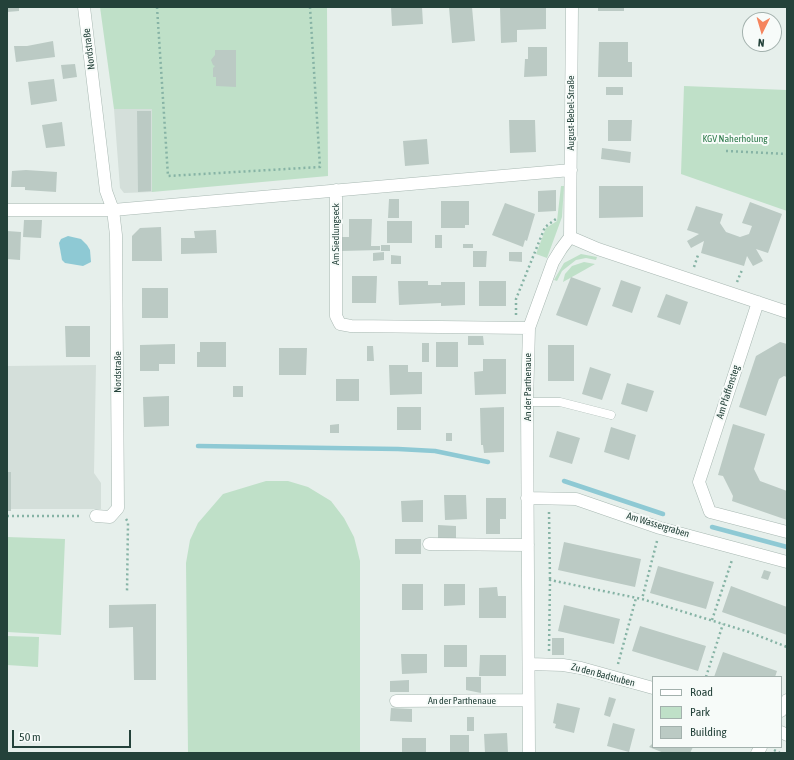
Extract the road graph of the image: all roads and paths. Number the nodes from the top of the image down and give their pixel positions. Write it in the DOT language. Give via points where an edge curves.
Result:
graph roads {
  1 [pos="84,7"];
  2 [pos="157,7"];
  3 [pos="310,7"];
  4 [pos="572,7"];
  5 [pos="726,151"];
  6 [pos="787,154"];
  7 [pos="571,170"];
  8 [pos="336,190"];
  9 [pos="7,210"];
  10 [pos="113,210"];
  11 [pos="558,214"];
  12 [pos="570,237"];
  13 [pos="698,255"];
  14 [pos="694,267"];
  15 [pos="742,270"];
  16 [pos="737,282"];
  17 [pos="758,302"];
  18 [pos="787,312"];
  19 [pos="516,328"];
  20 [pos="529,328"];
  21 [pos="527,402"];
  22 [pos="611,415"];
  23 [pos="527,498"];
  24 [pos="548,498"];
  25 [pos="118,508"];
  26 [pos="7,516"];
  27 [pos="96,516"];
  28 [pos="660,528"];
  29 [pos="787,532"];
  30 [pos="429,544"];
  31 [pos="528,546"];
  32 [pos="736,548"];
  33 [pos="787,562"];
  34 [pos="550,580"];
  35 [pos="127,592"];
  36 [pos="636,598"];
  37 [pos="642,600"];
  38 [pos="712,620"];
  39 [pos="723,624"];
  40 [pos="787,647"];
  41 [pos="529,664"];
  42 [pos="550,664"];
  43 [pos="615,676"];
  44 [pos="706,676"];
  45 [pos="652,688"];
  46 [pos="528,700"];
  47 [pos="787,700"];
  48 [pos="396,701"];
  49 [pos="782,709"];
  50 [pos="529,753"];
  1 -- 10 [label="street, Nordstraße" via="106,191"];
  2 -- 3 [label="path" via="168,176 320,167"];
  4 -- 7 [label="street, August-Bebel-Straße"];
  5 -- 6 [label="path"];
  7 -- 8 [label="street, Am Siedlungseck"];
  7 -- 12 [label="street, August-Bebel-Straße"];
  8 -- 10 [label="street"];
  8 -- 19 [label="street, Am Siedlungseck" via="336,316 340,324"];
  9 -- 10 [label="street"];
  10 -- 25 [label="street, Nordstraße" via="116,235"];
  11 -- 19 [label="path" via="556,219 545,227 516,299"];
  12 -- 17 [label="street" via="598,249"];
  12 -- 20 [label="street, An der Parthenaue" via="553,262"];
  13 -- 14 [label="path"];
  15 -- 16 [label="path"];
  17 -- 18 [label="street"];
  17 -- 29 [label="street, Am Pfaffensteg" via="699,482 710,512"];
  19 -- 20 [label="street, Am Siedlungseck"];
  20 -- 21 [label="street, An der Parthenaue"];
  21 -- 22 [label="lane" via="560,402"];
  21 -- 23 [label="street, An der Parthenaue"];
  23 -- 24 [label="street, Am Wassergraben"];
  23 -- 31 [label="street, An der Parthenaue"];
  24 -- 28 [label="street, Am Wassergraben" via="576,499"];
  24 -- 34 [label="path"];
  25 -- 27 [label="street" via="110,517"];
  25 -- 35 [label="path" via="128,522"];
  26 -- 27 [label="path"];
  28 -- 32 [label="street, Am Wassergraben"];
  28 -- 37 [label="path"];
  30 -- 31 [label="street"];
  31 -- 41 [label="street, An der Parthenaue"];
  32 -- 33 [label="street, Am Wassergraben"];
  32 -- 38 [label="path"];
  34 -- 36 [label="path"];
  34 -- 42 [label="path"];
  36 -- 37 [label="path"];
  36 -- 43 [label="path"];
  37 -- 38 [label="path"];
  38 -- 39 [label="path"];
  39 -- 40 [label="path"];
  39 -- 44 [label="path"];
  41 -- 42 [label="street, Zu den Badstuben"];
  41 -- 46 [label="street, An der Parthenaue"];
  42 -- 43 [label="street, Zu den Badstuben"];
  43 -- 45 [label="street, Zu den Badstuben"];
  46 -- 48 [label="street, An der Parthenaue"];
  46 -- 50 [label="street, An der Parthenaue"];
  47 -- 49 [label="street"];
}
